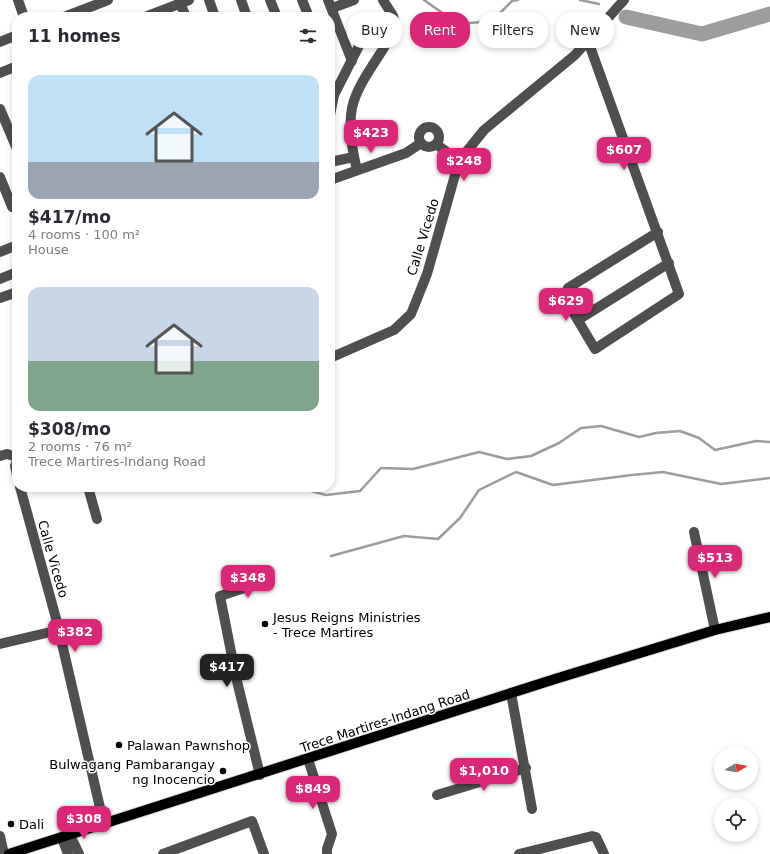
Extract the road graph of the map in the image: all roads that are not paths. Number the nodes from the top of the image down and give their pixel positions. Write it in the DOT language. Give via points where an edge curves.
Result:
graph roads {
  1 [pos="18,0"];
  2 [pos="108,0"];
  3 [pos="208,0"];
  4 [pos="241,0"];
  5 [pos="270,0"];
  6 [pos="302,0"];
  7 [pos="354,0"];
  8 [pos="383,0"];
  9 [pos="624,0"];
  10 [pos="184,2"];
  11 [pos="330,4"];
  12 [pos="22,12"];
  13 [pos="77,12"];
  14 [pos="160,12"];
  15 [pos="185,12"];
  16 [pos="213,12"];
  17 [pos="245,12"];
  18 [pos="275,12"];
  19 [pos="307,12"];
  20 [pos="613,12"];
  21 [pos="335,17"];
  22 [pos="12,37"];
  23 [pos="0,42"];
  24 [pos="358,48"];
  25 [pos="582,48"];
  26 [pos="591,48"];
  27 [pos="352,60"];
  28 [pos="12,69"];
  29 [pos="0,73"];
  30 [pos="335,91"];
  31 [pos="0,109"];
  32 [pos="12,137"];
  33 [pos="421,143"];
  34 [pos="436,144"];
  35 [pos="354,157"];
  36 [pos="335,161"];
  37 [pos="459,161"];
  38 [pos="357,170"];
  39 [pos="0,177"];
  40 [pos="335,178"];
  41 [pos="12,207"];
  42 [pos="658,232"];
  43 [pos="12,247"];
  44 [pos="0,252"];
  45 [pos="669,263"];
  46 [pos="12,274"];
  47 [pos="0,279"];
  48 [pos="12,294"];
  49 [pos="0,298"];
  50 [pos="578,320"];
  51 [pos="335,356"];
  52 [pos="0,456"];
  53 [pos="12,456"];
  54 [pos="21,492"];
  55 [pos="89,492"];
  56 [pos="97,519"];
  57 [pos="694,532"];
  58 [pos="269,580"];
  59 [pos="770,617"];
  60 [pos="58,630"];
  61 [pos="715,630"];
  62 [pos="0,644"];
  63 [pos="512,693"];
  64 [pos="308,759"];
  65 [pos="526,768"];
  66 [pos="260,775"];
  67 [pos="437,795"];
  68 [pos="532,809"];
  69 [pos="104,825"];
  70 [pos="0,836"];
  71 [pos="66,836"];
  72 [pos="4,854"];
  73 [pos="9,854"];
  74 [pos="68,854"];
  75 [pos="79,854"];
  76 [pos="163,854"];
  77 [pos="264,854"];
  78 [pos="327,854"];
  79 [pos="519,854"];
  80 [pos="604,854"];
  1 -- 12 [label="street"];
  2 -- 13 [label="street"];
  3 -- 16 [label="street"];
  4 -- 17 [label="street"];
  5 -- 18 [label="street"];
  6 -- 19 [label="street"];
  7 -- 11 [label="street"];
  8 -- 35 [label="street" via="396,26 352,108"];
  9 -- 20 [label="street, Calle Vicedo"];
  10 -- 14 [label="street"];
  10 -- 15 [label="street"];
  21 -- 27 [label="street"];
  22 -- 23 [label="street"];
  24 -- 27 [label="street"];
  25 -- 37 [label="street, Calle Vicedo" via="484,130"];
  26 -- 42 [label="street"];
  27 -- 30 [label="street"];
  28 -- 29 [label="street"];
  31 -- 32 [label="street"];
  33 -- 34 [label="street" via="428,147"];
  33 -- 34 [label="street" via="421,132 430,127 438,133 439,140"];
  33 -- 38 [label="street" via="406,153"];
  34 -- 37 [label="street"];
  35 -- 36 [label="street"];
  35 -- 38 [label="street"];
  37 -- 51 [label="street, Calle Vicedo" via="427,274 411,314 394,330"];
  38 -- 40 [label="street"];
  39 -- 41 [label="street"];
  42 -- 45 [label="street"];
  42 -- 50 [label="street" via="568,288 564,297"];
  43 -- 44 [label="street"];
  45 -- 50 [label="street"];
  45 -- 50 [label="street" via="679,294 595,349"];
  46 -- 47 [label="street"];
  48 -- 49 [label="street"];
  52 -- 53 [label="street"];
  54 -- 60 [label="street, Calle Vicedo"];
  55 -- 56 [label="street"];
  57 -- 61 [label="street"];
  58 -- 66 [label="street" via="220,596 236,677"];
  59 -- 61 [label="main road, Trece Martires-Indang Road"];
  60 -- 62 [label="street"];
  60 -- 69 [label="street, Calle Vicedo"];
  61 -- 63 [label="main road, Trece Martires-Indang Road"];
  63 -- 64 [label="main road, Trece Martires-Indang Road"];
  63 -- 65 [label="street"];
  64 -- 66 [label="main road, Trece Martires-Indang Road"];
  64 -- 78 [label="street" via="332,834"];
  65 -- 67 [label="street"];
  65 -- 68 [label="street"];
  66 -- 69 [label="main road, Trece Martires-Indang Road"];
  69 -- 71 [label="main road, Trece Martires-Indang Road"];
  70 -- 72 [label="street"];
  71 -- 73 [label="main road, Trece Martires-Indang Road"];
  71 -- 74 [label="street"];
  71 -- 75 [label="street"];
  76 -- 77 [label="street" via="252,821"];
  79 -- 80 [label="street" via="592,836 596,836"];
}
